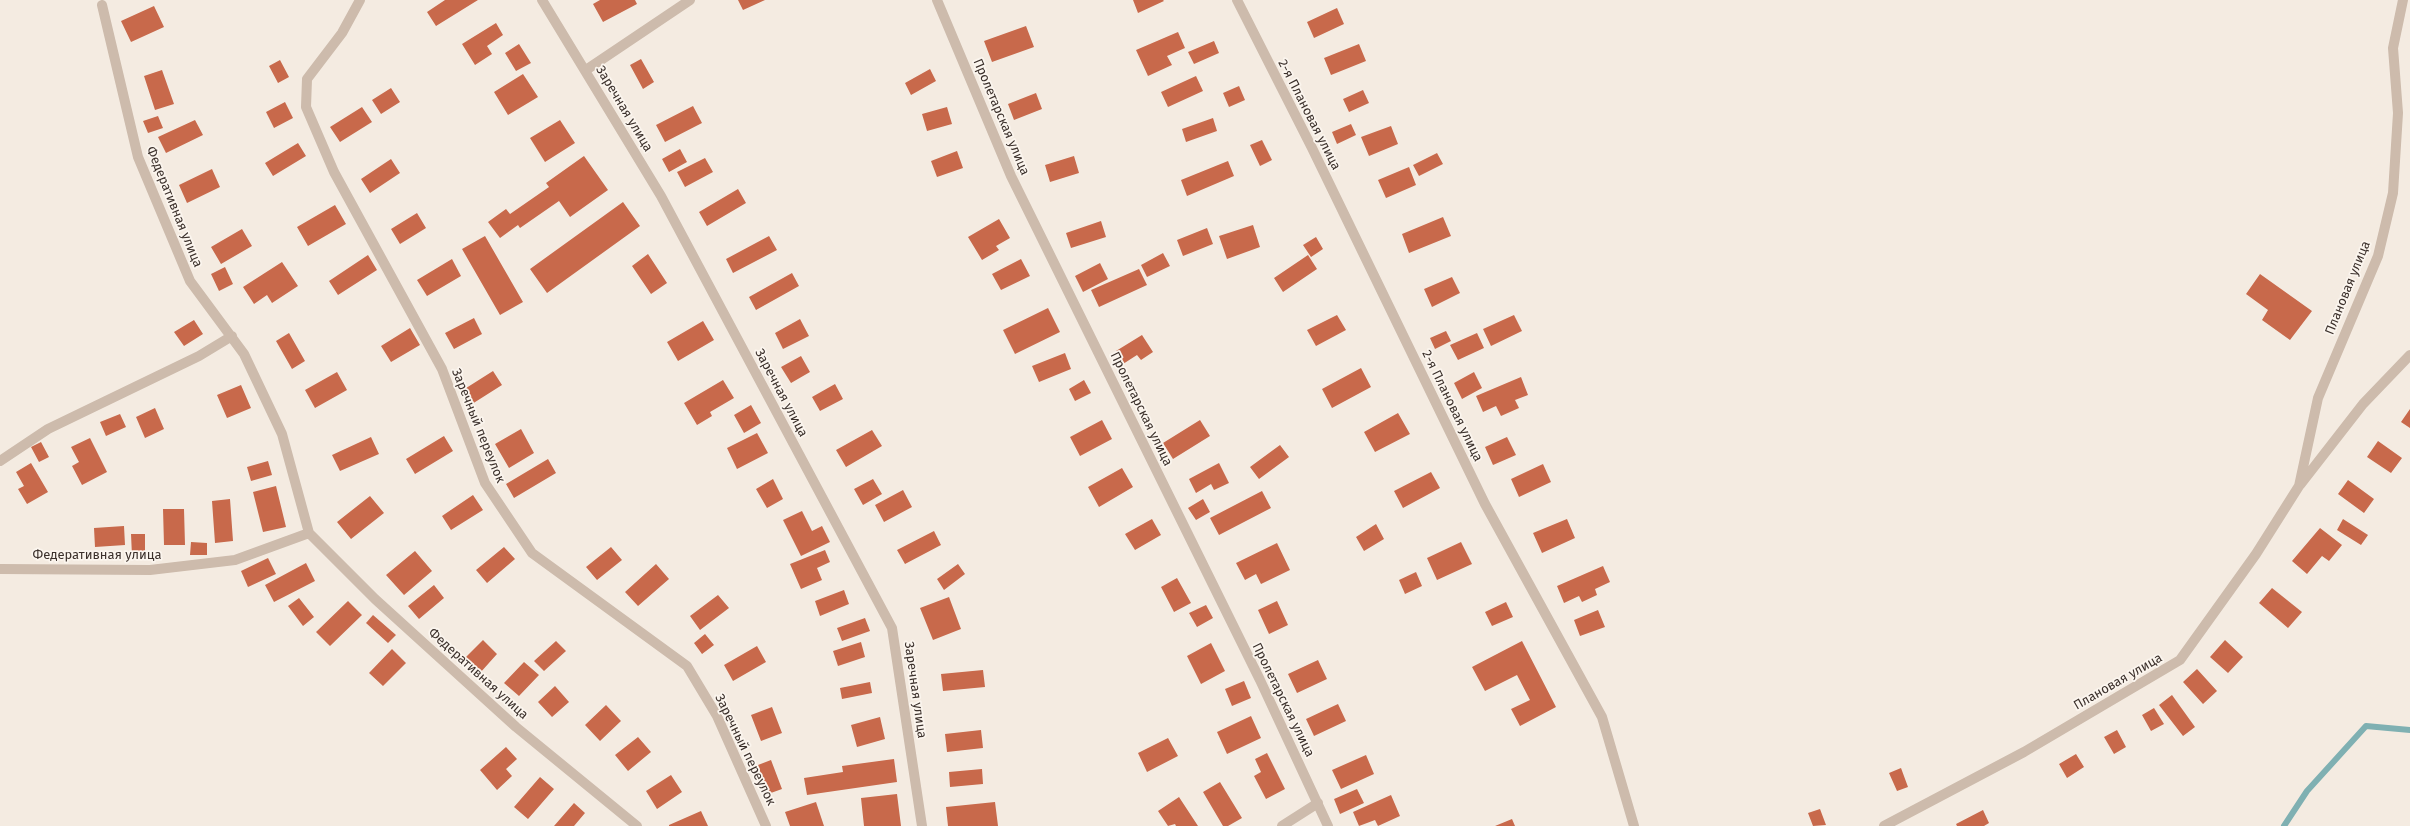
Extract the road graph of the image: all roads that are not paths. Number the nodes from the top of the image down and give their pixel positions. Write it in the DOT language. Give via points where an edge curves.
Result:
graph roads {
  1 [pos="360,0"];
  2 [pos="542,0"];
  3 [pos="690,0"];
  4 [pos="937,0"];
  5 [pos="1237,0"];
  6 [pos="2403,0"];
  7 [pos="102,5"];
  8 [pos="586,70"];
  9 [pos="232,336"];
  10 [pos="2410,355"];
  11 [pos="0,461"];
  12 [pos="2299,486"];
  13 [pos="309,533"];
  14 [pos="0,568"];
  15 [pos="1318,803"];
  16 [pos="637,826"];
  17 [pos="766,826"];
  18 [pos="922,826"];
  19 [pos="1282,826"];
  20 [pos="1328,826"];
  21 [pos="1634,826"];
  22 [pos="1884,826"];
  1 -- 17 [label="street, Заречный переулок" via="342,33 307,79 306,107 334,172 442,369 485,483 532,553 687,666 717,716"];
  2 -- 8 [label="street, Заречная улица"];
  3 -- 8 [label="street"];
  4 -- 15 [label="street, Пролетарская улица" via="1011,176"];
  5 -- 21 [label="street, 2-я Плановая улица" via="1485,504 1602,717"];
  6 -- 12 [label="street, Плановая улица" via="2393,48 2398,113 2394,193 2378,256 2318,398"];
  7 -- 9 [label="street, Федеративная улица" via="138,157 190,280"];
  8 -- 18 [label="street, Заречная улица" via="664,203 892,628"];
  9 -- 11 [label="street" via="199,356 48,429"];
  9 -- 13 [label="street, Федеративная улица" via="244,354 282,434"];
  10 -- 12 [label="street, Плановая улица" via="2363,404"];
  12 -- 22 [label="street, Плановая улица" via="2256,554 2180,660 2024,752"];
  13 -- 14 [label="street, Федеративная улица" via="235,560 150,570"];
  13 -- 16 [label="street, Федеративная улица" via="376,599 516,727"];
  15 -- 19 [label="street"];
  15 -- 20 [label="street, Пролетарская улица"];
}
